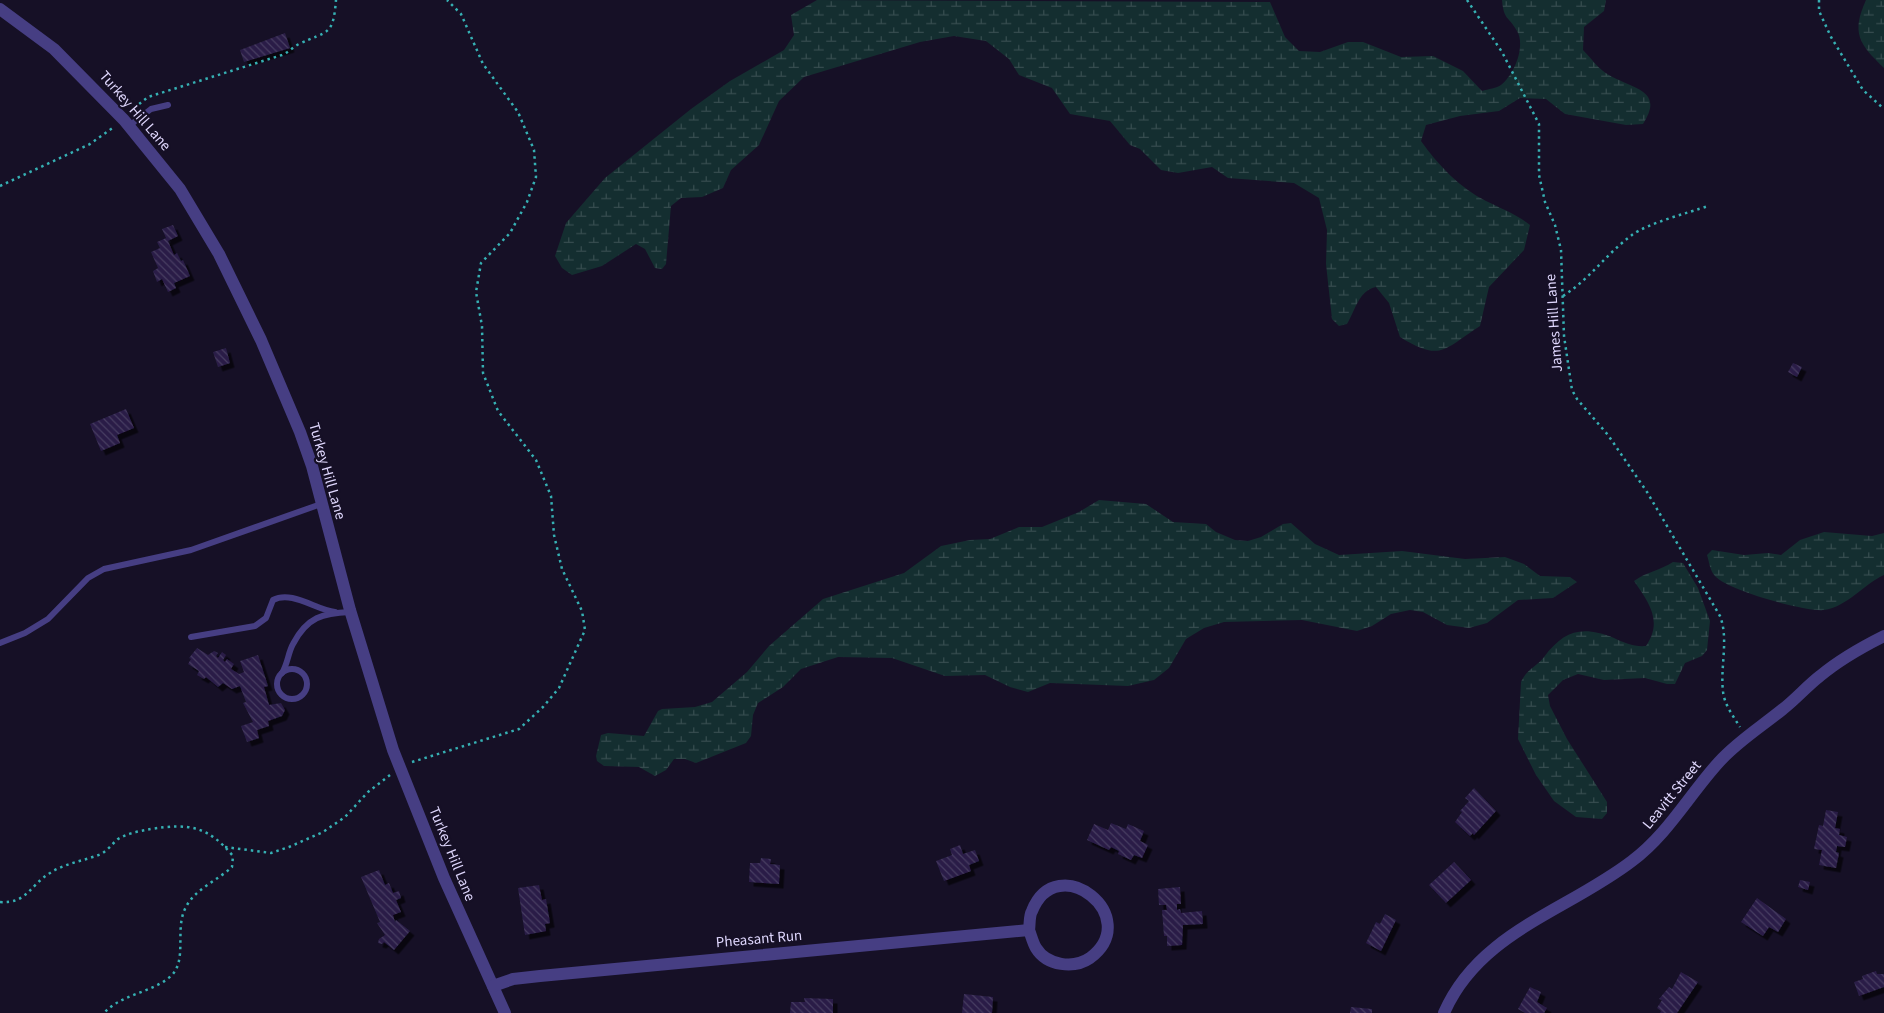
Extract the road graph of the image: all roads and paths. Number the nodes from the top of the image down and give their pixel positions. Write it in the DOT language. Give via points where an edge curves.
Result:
graph roads {
  1 [pos="336,0"];
  2 [pos="447,0"];
  3 [pos="1467,0"];
  4 [pos="1819,0"];
  5 [pos="0,9"];
  6 [pos="168,105"];
  7 [pos="1884,109"];
  8 [pos="127,123"];
  9 [pos="0,186"];
  10 [pos="1708,206"];
  11 [pos="1563,296"];
  12 [pos="322,504"];
  13 [pos="335,612"];
  14 [pos="350,612"];
  15 [pos="1884,636"];
  16 [pos="191,637"];
  17 [pos="0,643"];
  18 [pos="290,655"];
  19 [pos="300,671"];
  20 [pos="282,673"];
  21 [pos="1746,736"];
  22 [pos="400,767"];
  23 [pos="225,847"];
  24 [pos="0,902"];
  25 [pos="1029,930"];
  26 [pos="493,986"];
  27 [pos="104,1013"];
  28 [pos="504,1013"];
  29 [pos="1444,1013"];
  1 -- 8 [label="path" via="328,32 282,55 148,97 138,103"];
  2 -- 22 [label="path" via="461,14 483,64 518,112 534,150 536,177 527,202 510,233 481,263 476,292 482,326 483,373 498,411 536,460 551,496 554,535 562,569 582,611 585,630 559,688 543,708 519,729"];
  3 -- 11 [label="path, James Hill Lane" via="1502,52 1538,124 1539,176 1561,250"];
  4 -- 7 [label="path" via="1819,11 1835,45 1863,90"];
  5 -- 8 [label="street, Turkey Hill Lane" via="54,49"];
  6 -- 8 [label="lane" via="151,109"];
  8 -- 9 [label="path"];
  8 -- 12 [label="street, Turkey Hill Lane" via="180,189 219,254 290,405"];
  10 -- 11 [label="path" via="1634,233 1584,283"];
  11 -- 21 [label="path, James Hill Lane" via="1564,336 1572,390 1647,492 1720,616 1723,628 1723,692"];
  12 -- 14 [label="street, Turkey Hill Lane"];
  12 -- 17 [label="lane" via="191,550 104,568 88,578 48,619"];
  13 -- 14 [label="lane"];
  13 -- 16 [label="lane" via="319,609 305,601 280,597 273,600 266,618 255,626"];
  13 -- 18 [label="lane" via="321,615 310,623 294,643"];
  14 -- 22 [label="street, Turkey Hill Lane"];
  15 -- 21 [label="street, Leavitt Street" via="1836,663"];
  18 -- 19 [label="lane"];
  18 -- 20 [label="lane"];
  19 -- 20 [label="lane" via="290,669"];
  19 -- 20 [label="lane" via="306,679 305,689 299,696 290,698 281,694 277,686"];
  21 -- 29 [label="street, Leavitt Street" via="1719,762 1650,847 1608,878 1527,924 1496,946 1468,974"];
  22 -- 23 [label="path" via="368,792 346,817 323,832 271,853"];
  22 -- 26 [label="street, Turkey Hill Lane" via="444,878"];
  23 -- 24 [label="path" via="195,827 132,833 118,839 100,854 52,871 35,883 22,899 12,903"];
  23 -- 27 [label="path" via="233,856 232,867 186,906 179,934 180,960 171,976"];
  25 -- 25 [label="street" via="1032,911 1042,896 1065,886 1079,887 1092,894 1102,905 1107,918 1107,933 1102,945 1086,960 1075,964 1059,964 1047,959 1036,948"];
  25 -- 26 [label="street, Pheasant Run" via="540,976 513,979"];
  26 -- 28 [label="street, Turkey Hill Lane"];
}
